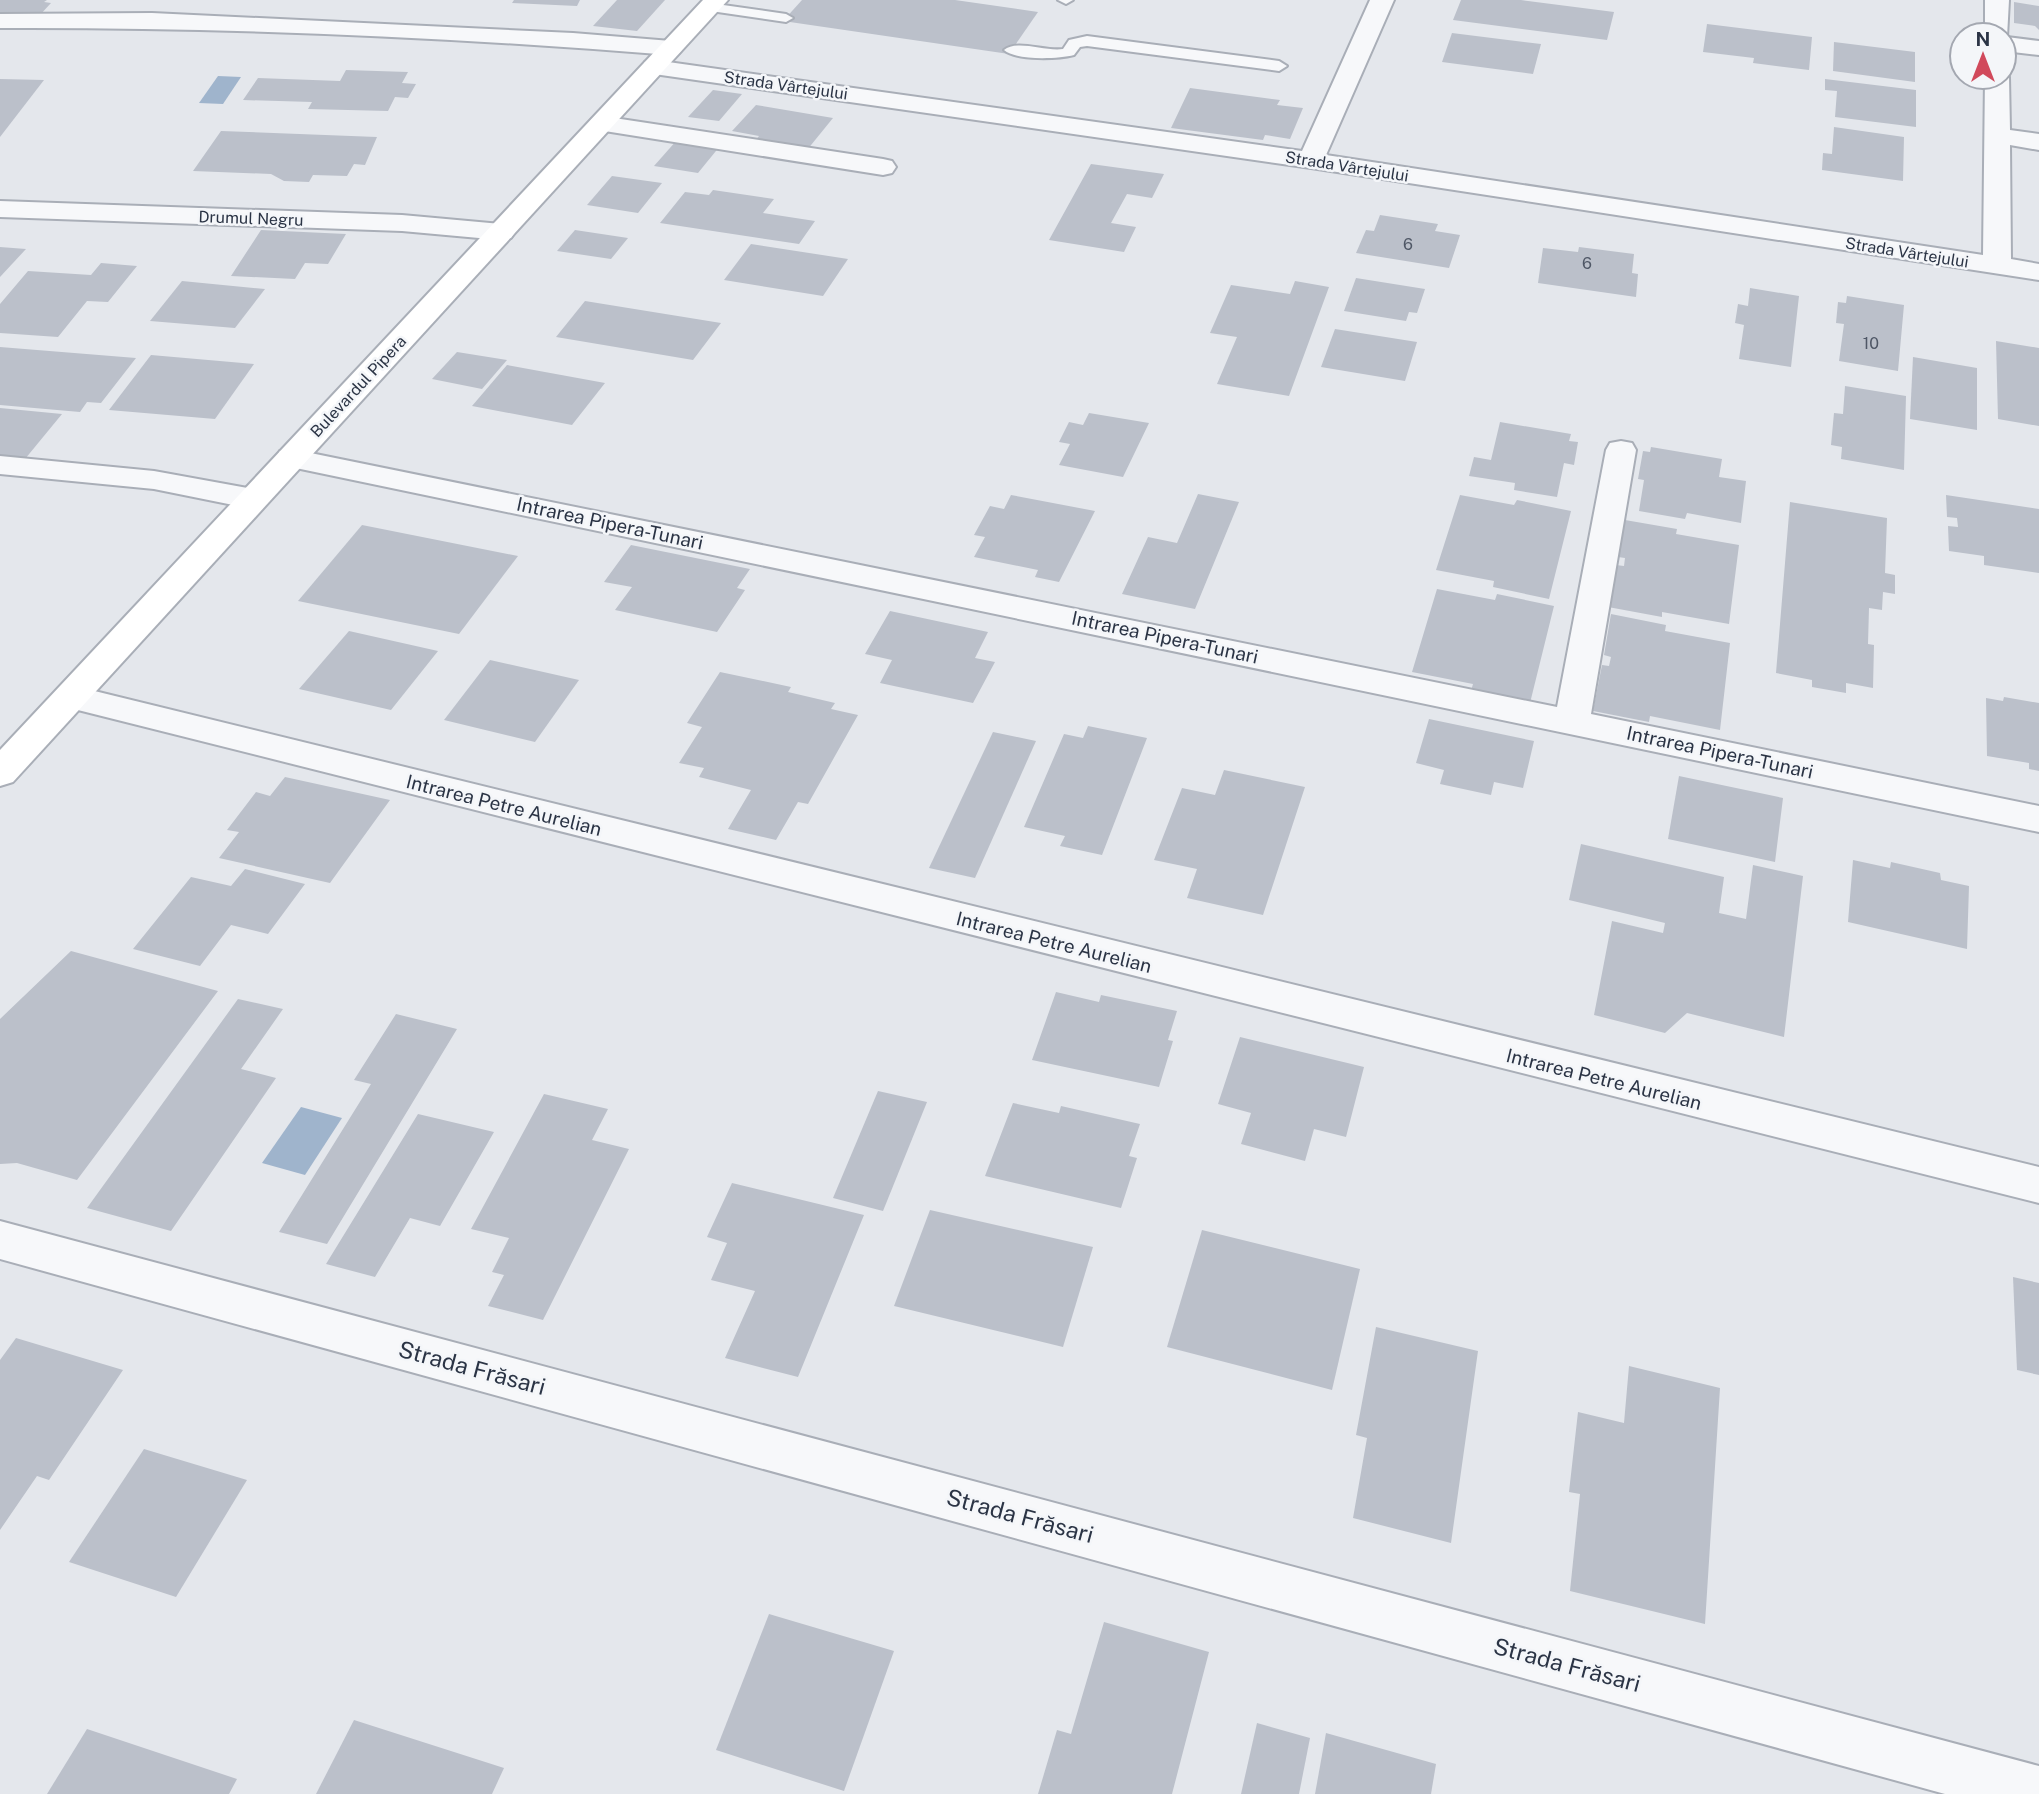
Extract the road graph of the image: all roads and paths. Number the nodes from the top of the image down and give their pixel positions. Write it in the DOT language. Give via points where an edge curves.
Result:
graph roads {
  1 [pos="1382,0"];
  2 [pos="1997,0"];
  3 [pos="712,4"];
  4 [pos="786,18"];
  5 [pos="0,21"];
  6 [pos="1997,21"];
  7 [pos="2018,46"];
  8 [pos="2039,48"];
  9 [pos="1012,50"];
  10 [pos="662,58"];
  11 [pos="1279,66"];
  12 [pos="1997,91"];
  13 [pos="601,124"];
  14 [pos="1997,136"];
  15 [pos="2039,142"];
  16 [pos="1311,160"];
  17 [pos="883,167"];
  18 [pos="0,209"];
  19 [pos="501,232"];
  20 [pos="1997,266"];
  21 [pos="2039,272"];
  22 [pos="1621,450"];
  23 [pos="291,458"];
  24 [pos="0,465"];
  25 [pos="253,499"];
  26 [pos="70,697"];
  27 [pos="1572,722"];
  28 [pos="0,773"];
  29 [pos="2039,818"];
  30 [pos="2039,1185"];
  31 [pos="0,1240"];
  32 [pos="2039,1793"];
  1 -- 16 [label="street"];
  2 -- 6 [label="street"];
  3 -- 4 [label="lane"];
  3 -- 10 [label="main road, Bulevardul Pipera"];
  5 -- 10 [label="street, Strada Vârtejului" via="152,20 573,40"];
  7 -- 8 [label="street"];
  9 -- 11 [label="lane" via="1055,55 1087,41"];
  10 -- 13 [label="main road, Bulevardul Pipera"];
  10 -- 16 [label="street, Strada Vârtejului"];
  12 -- 14 [label="street"];
  13 -- 17 [label="street"];
  13 -- 19 [label="main road, Bulevardul Pipera"];
  14 -- 15 [label="street"];
  14 -- 20 [label="street"];
  16 -- 20 [label="street, Strada Vârtejului"];
  18 -- 19 [label="street, Drumul Negru" via="402,223"];
  19 -- 23 [label="main road, Bulevardul Pipera"];
  20 -- 21 [label="street, Strada Vârtejului"];
  22 -- 27 [label="street"];
  23 -- 25 [label="main road, Bulevardul Pipera"];
  23 -- 27 [label="street, Intrarea Pipera-Tunari"];
  24 -- 25 [label="street" via="154,480"];
  25 -- 26 [label="main road, Bulevardul Pipera"];
  26 -- 28 [label="main road, Bulevardul Pipera"];
  26 -- 30 [label="street, Intrarea Petre Aurelian"];
  27 -- 29 [label="street, Intrarea Pipera-Tunari"];
  31 -- 32 [label="street, Strada Frăsari"];
}
